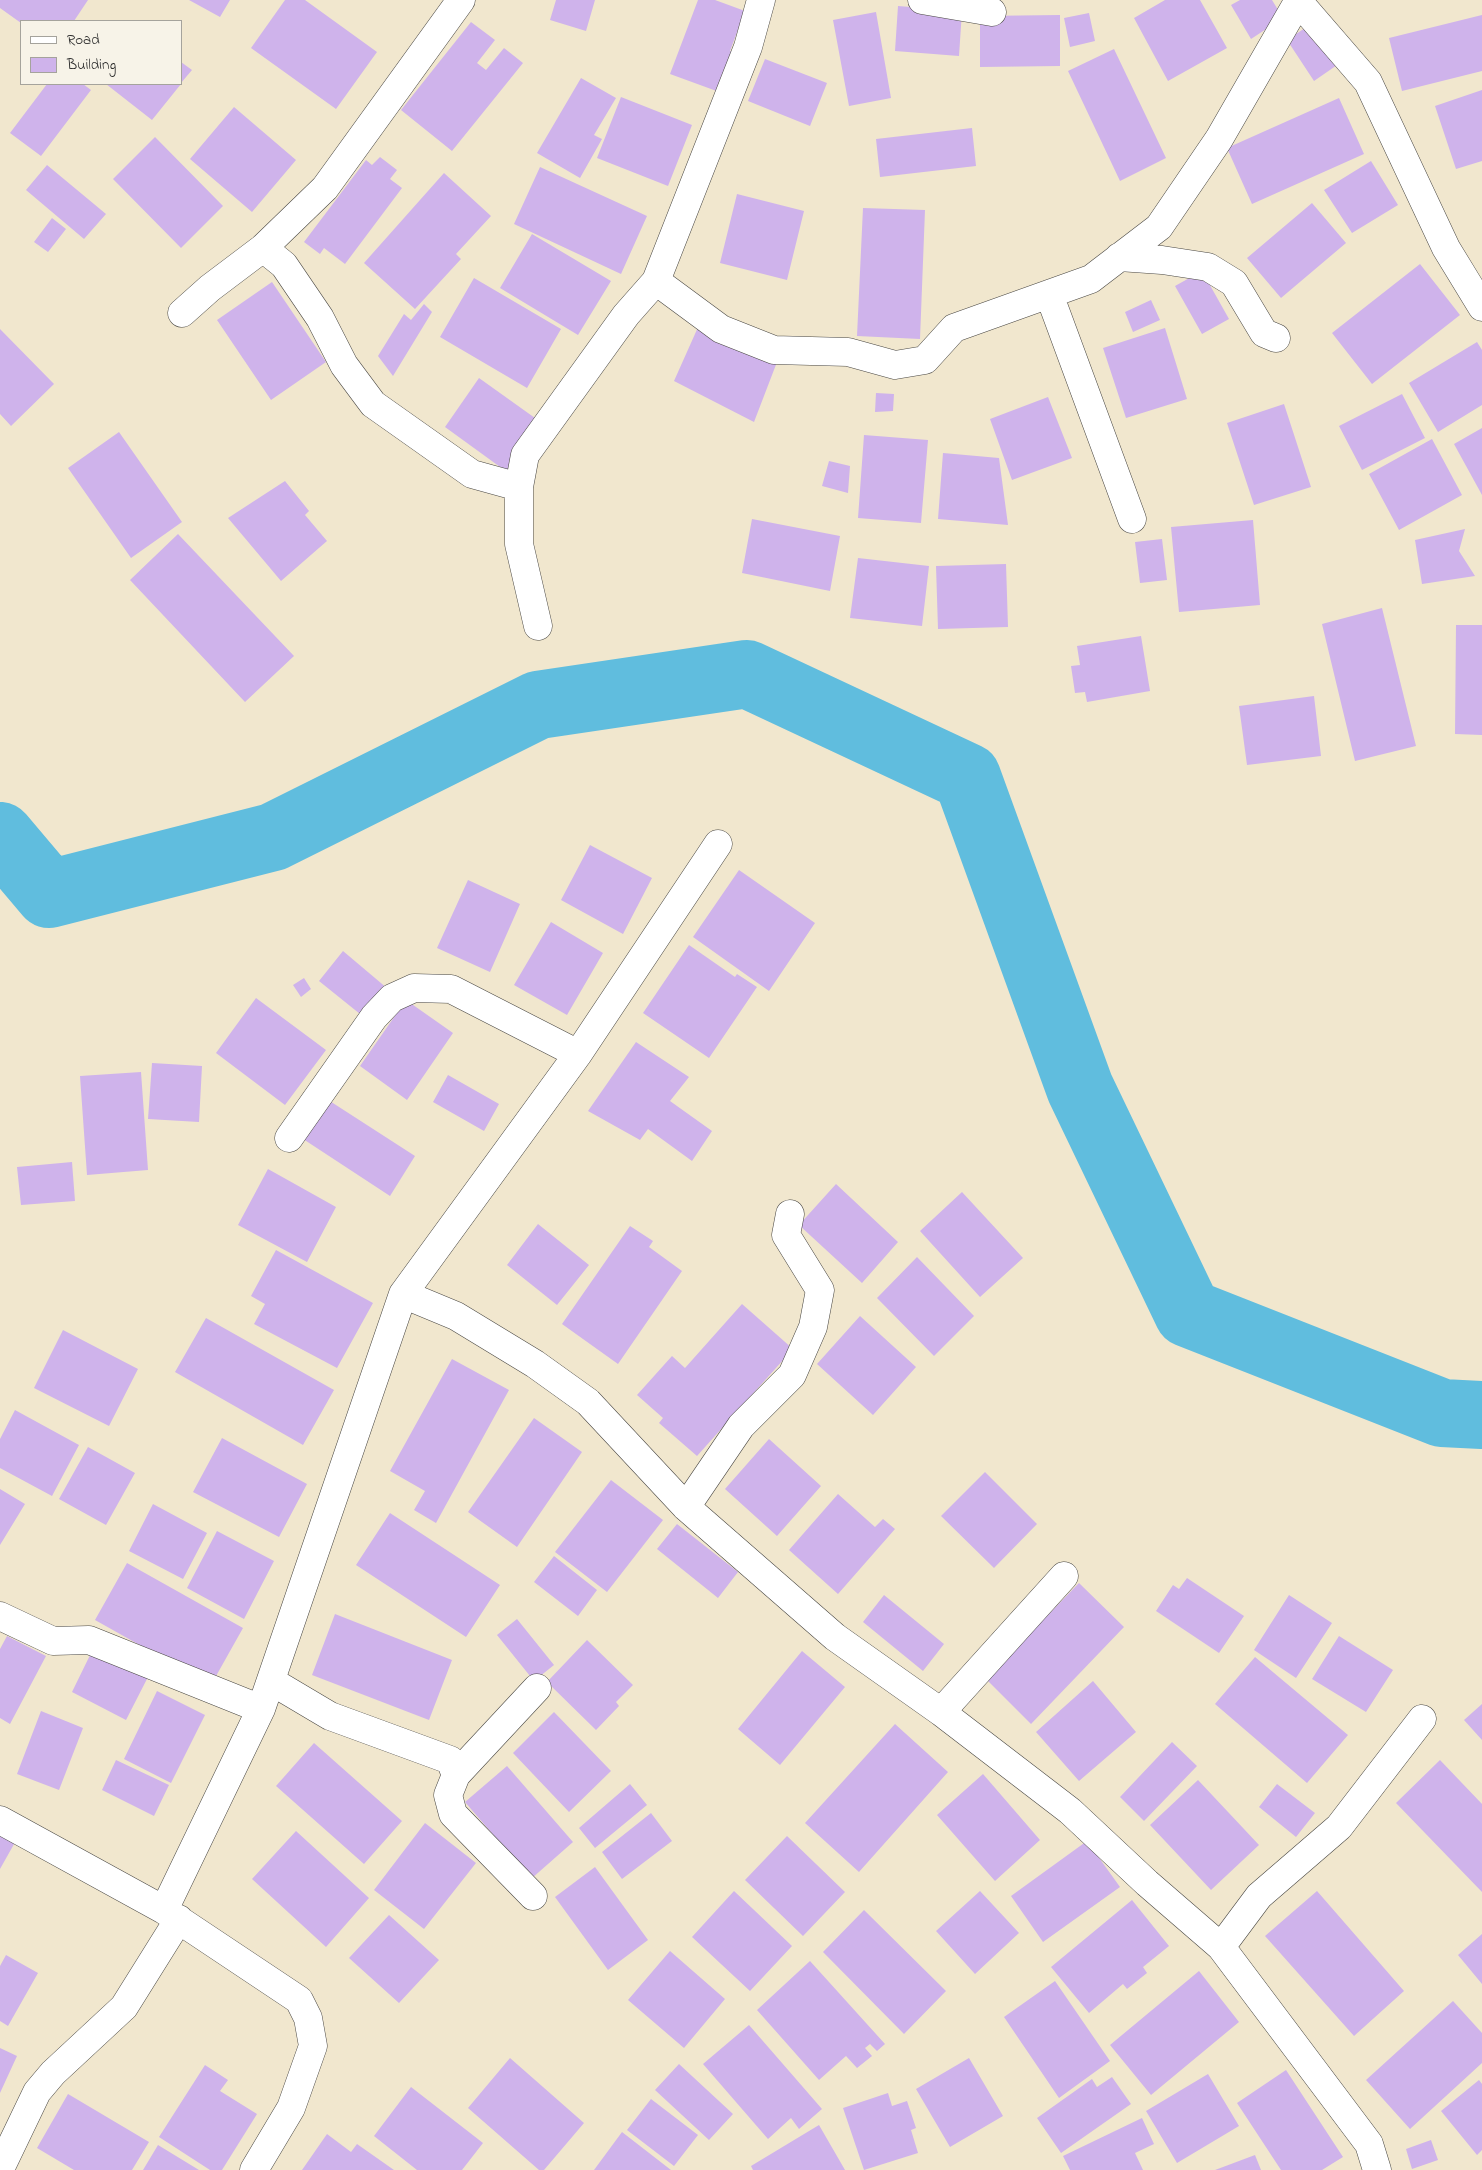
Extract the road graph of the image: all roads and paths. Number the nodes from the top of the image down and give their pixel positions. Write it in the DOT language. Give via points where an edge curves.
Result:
graph roads {
  1 [pos="461,0"];
  2 [pos="760,0"];
  3 [pos="922,0"];
  4 [pos="1299,0"];
  5 [pos="992,12"];
  6 [pos="263,248"];
  7 [pos="1119,257"];
  8 [pos="656,281"];
  9 [pos="1049,294"];
  10 [pos="1482,307"];
  11 [pos="182,313"];
  12 [pos="1276,338"];
  13 [pos="520,487"];
  14 [pos="1132,519"];
  15 [pos="538,626"];
  16 [pos="718,844"];
  17 [pos="578,1054"];
  18 [pos="290,1138"];
  19 [pos="790,1214"];
  20 [pos="403,1294"];
  21 [pos="686,1507"];
  22 [pos="1064,1576"];
  23 [pos="0,1616"];
  24 [pos="271,1681"];
  25 [pos="537,1688"];
  26 [pos="261,1709"];
  27 [pos="941,1712"];
  28 [pos="1422,1719"];
  29 [pos="456,1775"];
  30 [pos="0,1820"];
  31 [pos="533,1896"];
  32 [pos="172,1915"];
  33 [pos="1221,1947"];
  34 [pos="0,2169"];
  35 [pos="254,2170"];
  36 [pos="1377,2170"];
  1 -- 6 [label="street" via="325,188"];
  2 -- 8 [label="street" via="748,47"];
  3 -- 5 [label="street"];
  4 -- 7 [label="street" via="1219,139 1159,227"];
  4 -- 10 [label="street" via="1368,82 1446,248"];
  6 -- 11 [label="street"];
  6 -- 13 [label="street" via="284,265 320,318 344,365 373,404 472,474"];
  7 -- 9 [label="street" via="1091,279"];
  7 -- 12 [label="street" via="1208,267 1234,283 1264,333"];
  8 -- 9 [label="street" via="721,329 774,350 848,352 895,365 925,360 954,328"];
  8 -- 13 [label="street" via="626,315 525,455"];
  9 -- 14 [label="street"];
  13 -- 15 [label="street" via="518,544"];
  16 -- 17 [label="street"];
  17 -- 18 [label="street" via="450,989 414,988 392,998 374,1017"];
  17 -- 20 [label="street"];
  19 -- 21 [label="street" via="786,1235 820,1290 813,1327 792,1374 741,1426"];
  20 -- 21 [label="street" via="456,1316 535,1364 588,1402"];
  20 -- 24 [label="street"];
  21 -- 27 [label="street" via="835,1637"];
  22 -- 27 [label="street"];
  23 -- 26 [label="street" via="53,1641 90,1640"];
  24 -- 26 [label="street"];
  24 -- 29 [label="street" via="330,1716 450,1760"];
  25 -- 29 [label="street"];
  26 -- 32 [label="street"];
  27 -- 33 [label="street" via="1070,1811 1146,1883"];
  28 -- 33 [label="street" via="1340,1827 1260,1896"];
  29 -- 31 [label="street" via="448,1795 453,1814"];
  30 -- 32 [label="street"];
  32 -- 34 [label="street" via="124,2007 37,2092"];
  32 -- 35 [label="street" via="299,2000 308,2018 313,2046 310,2055 291,2108"];
  33 -- 36 [label="street" via="1370,2144"];
}
